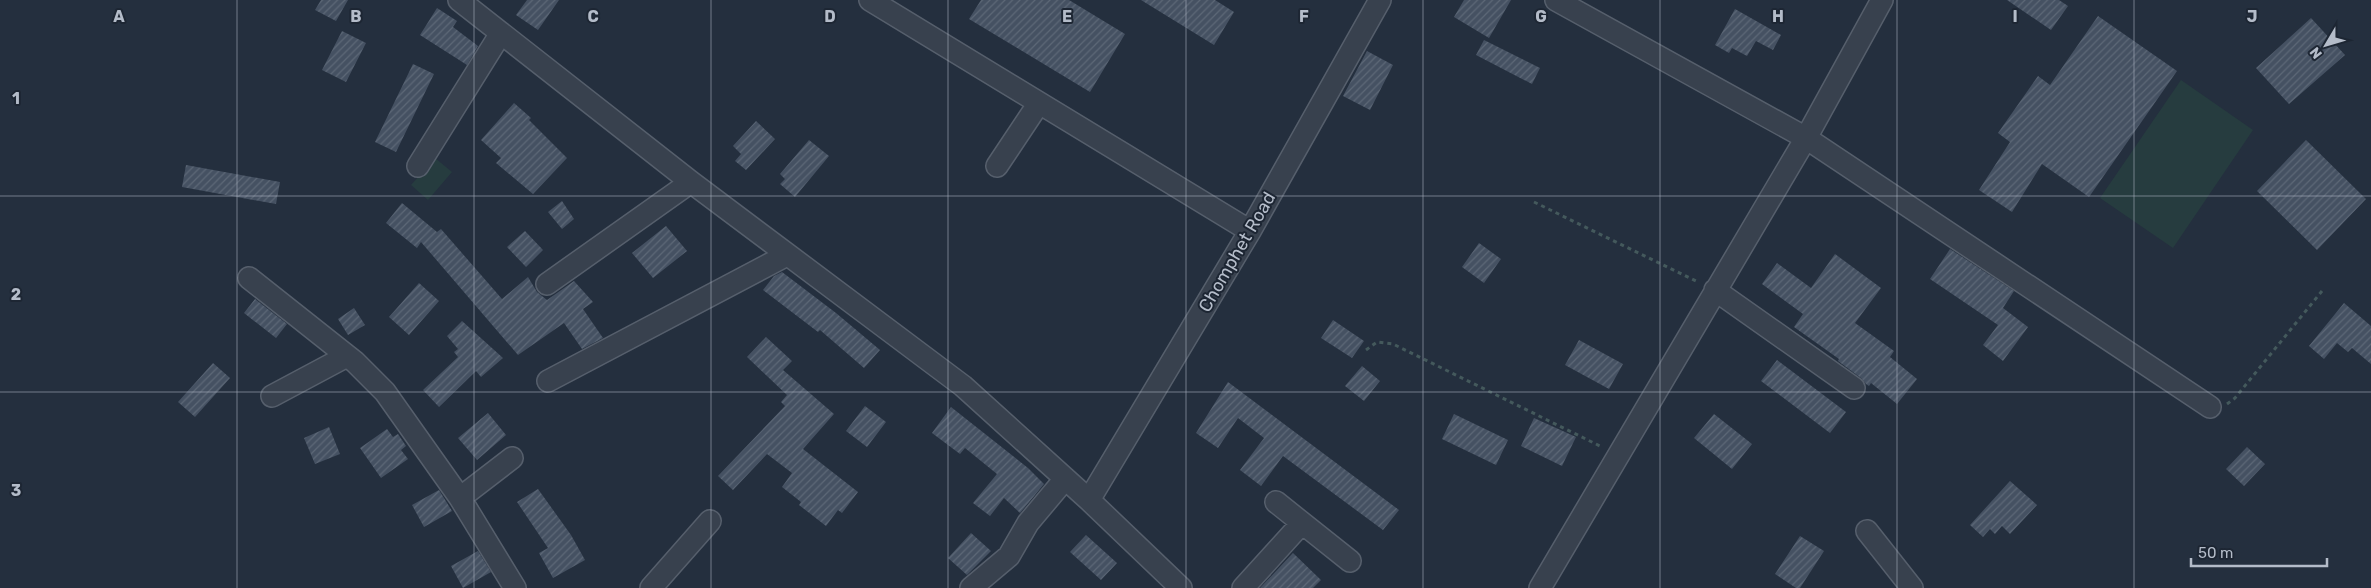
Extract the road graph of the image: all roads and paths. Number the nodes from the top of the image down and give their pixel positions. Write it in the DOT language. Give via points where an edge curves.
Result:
graph roads {
  1 [pos="459,0"];
  2 [pos="870,0"];
  3 [pos="1380,0"];
  4 [pos="1556,0"];
  5 [pos="1882,0"];
  6 [pos="501,33"];
  7 [pos="1039,103"];
  8 [pos="1806,138"];
  9 [pos="418,166"];
  10 [pos="997,166"];
  11 [pos="691,182"];
  12 [pos="1534,202"];
  13 [pos="1250,231"];
  14 [pos="787,255"];
  15 [pos="249,278"];
  16 [pos="547,284"];
  17 [pos="1715,290"];
  18 [pos="2322,292"];
  19 [pos="1366,350"];
  20 [pos="347,356"];
  21 [pos="548,381"];
  22 [pos="1854,388"];
  23 [pos="272,396"];
  24 [pos="2210,407"];
  25 [pos="1618,455"];
  26 [pos="512,458"];
  27 [pos="1065,479"];
  28 [pos="460,498"];
  29 [pos="1090,500"];
  30 [pos="1276,502"];
  31 [pos="710,521"];
  32 [pos="1302,523"];
  33 [pos="1867,531"];
  34 [pos="1350,561"];
  35 [pos="515,588"];
  36 [pos="651,588"];
  37 [pos="971,588"];
  38 [pos="1181,588"];
  39 [pos="1243,588"];
  40 [pos="1540,588"];
  41 [pos="1912,588"];
  1 -- 6 [label="street"];
  2 -- 7 [label="street"];
  3 -- 13 [label="street, Chomphet Road"];
  4 -- 8 [label="street"];
  5 -- 8 [label="street"];
  6 -- 9 [label="street"];
  6 -- 11 [label="street"];
  7 -- 10 [label="street"];
  7 -- 13 [label="street"];
  8 -- 17 [label="street"];
  8 -- 24 [label="street"];
  11 -- 14 [label="street"];
  11 -- 16 [label="street"];
  12 -- 17 [label="path"];
  13 -- 29 [label="street, Chomphet Road"];
  14 -- 21 [label="street"];
  14 -- 27 [label="street" via="963,386"];
  15 -- 20 [label="street"];
  17 -- 22 [label="street"];
  17 -- 25 [label="street"];
  18 -- 24 [label="path" via="2235,398 2224,407"];
  19 -- 25 [label="path" via="1377,342 1393,344"];
  20 -- 23 [label="street"];
  20 -- 28 [label="street" via="385,392"];
  25 -- 40 [label="street"];
  26 -- 28 [label="street"];
  27 -- 29 [label="street"];
  27 -- 37 [label="street" via="1028,523 1009,556"];
  28 -- 35 [label="street"];
  29 -- 38 [label="street"];
  30 -- 32 [label="street"];
  31 -- 36 [label="street"];
  32 -- 34 [label="street"];
  32 -- 39 [label="street"];
  33 -- 41 [label="street"];
}
